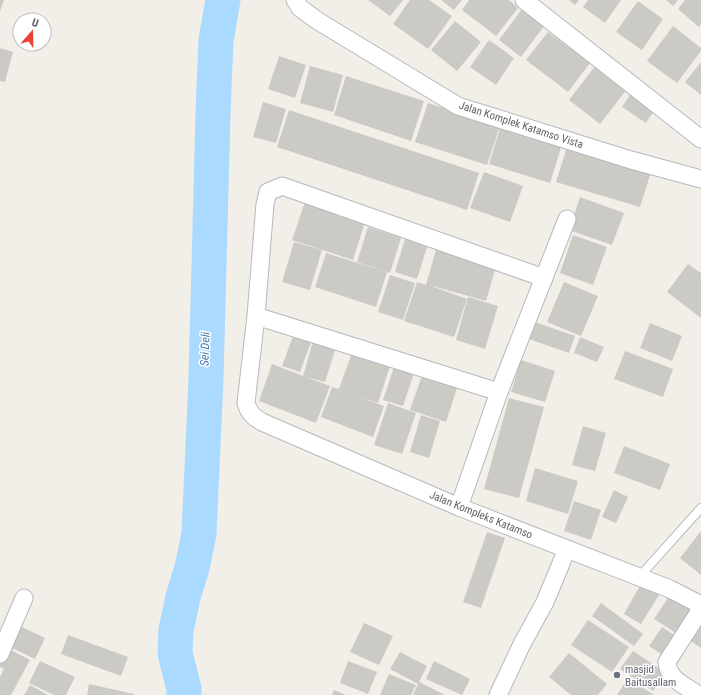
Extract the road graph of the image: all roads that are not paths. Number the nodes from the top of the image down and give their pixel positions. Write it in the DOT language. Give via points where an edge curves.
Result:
graph roads {
  1 [pos="295,0"];
  2 [pos="524,0"];
  3 [pos="701,139"];
  4 [pos="701,179"];
  5 [pos="567,219"];
  6 [pos="544,278"];
  7 [pos="256,316"];
  8 [pos="499,392"];
  9 [pos="459,507"];
  10 [pos="701,508"];
  11 [pos="567,549"];
  12 [pos="640,576"];
  13 [pos="24,598"];
  14 [pos="701,605"];
  15 [pos="701,609"];
  16 [pos="0,654"];
  17 [pos="697,694"];
  18 [pos="498,695"];
  1 -- 4 [label="street, Jalan Komplek Katamso Vista" via="300,8 318,21 458,106"];
  2 -- 3 [label="street"];
  5 -- 6 [label="street"];
  6 -- 7 [label="street, Jalan Kompleks Katamso" via="282,186 268,192 264,204"];
  6 -- 8 [label="street"];
  7 -- 8 [label="street"];
  7 -- 9 [label="street, Jalan Kompleks Katamso" via="246,403 251,416"];
  8 -- 9 [label="street"];
  9 -- 11 [label="street, Jalan Kompleks Katamso"];
  10 -- 12 [label="lane"];
  11 -- 12 [label="street, Jalan Kompleks Katamso"];
  11 -- 18 [label="street" via="545,602"];
  12 -- 14 [label="street, Jalan Kompleks Katamso"];
  13 -- 16 [label="street"];
  15 -- 17 [label="street" via="667,662 667,670 671,676"];
}
